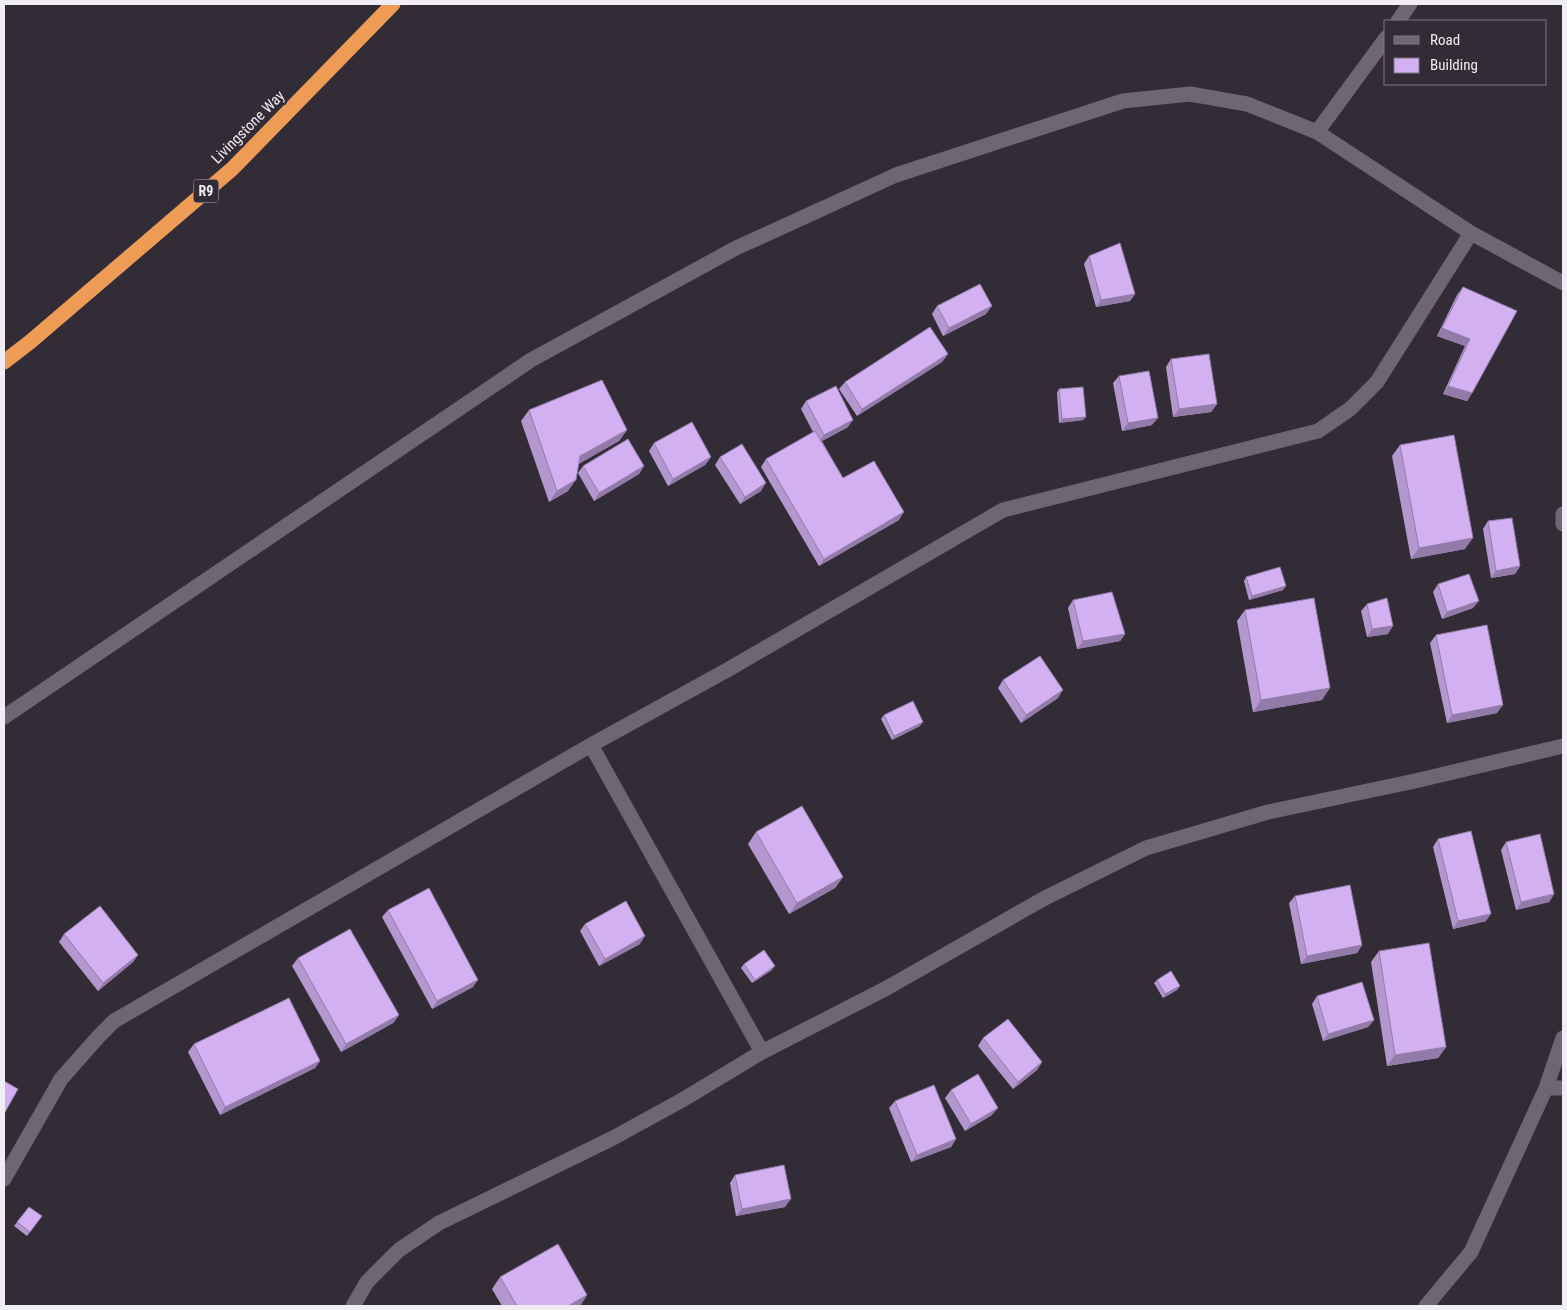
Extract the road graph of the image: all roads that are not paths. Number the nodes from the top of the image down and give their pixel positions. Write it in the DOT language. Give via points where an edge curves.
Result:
graph roads {
  1 [pos="393,4"];
  2 [pos="1410,4"];
  3 [pos="1399,20"];
  4 [pos="1384,41"];
  5 [pos="1317,132"];
  6 [pos="1471,232"];
  7 [pos="1563,283"];
  8 [pos="4,362"];
  9 [pos="1563,514"];
  10 [pos="1563,524"];
  11 [pos="4,717"];
  12 [pos="591,745"];
  13 [pos="1563,746"];
  14 [pos="1563,1038"];
  15 [pos="762,1052"];
  16 [pos="1546,1088"];
  17 [pos="1563,1088"];
  18 [pos="4,1180"];
  19 [pos="353,1306"];
  20 [pos="1426,1306"];
  1 -- 8 [label="highway, Livingstone Way / R9" via="232,169"];
  2 -- 3 [label="street"];
  4 -- 5 [label="street"];
  5 -- 6 [label="street"];
  5 -- 11 [label="street" via="1247,104 1190,94 1123,101 896,175 736,248 531,360"];
  6 -- 7 [label="street"];
  6 -- 12 [label="street" via="1377,382 1350,409 1318,431 1003,510"];
  9 -- 10 [label="street"];
  12 -- 15 [label="street"];
  12 -- 18 [label="street" via="114,1021 61,1079"];
  13 -- 15 [label="street" via="1268,812 1146,848 1045,898 885,989"];
  14 -- 16 [label="street"];
  15 -- 19 [label="street" via="613,1138 439,1223 399,1250 367,1282"];
  16 -- 17 [label="street"];
  16 -- 20 [label="street" via="1471,1252"];
}
